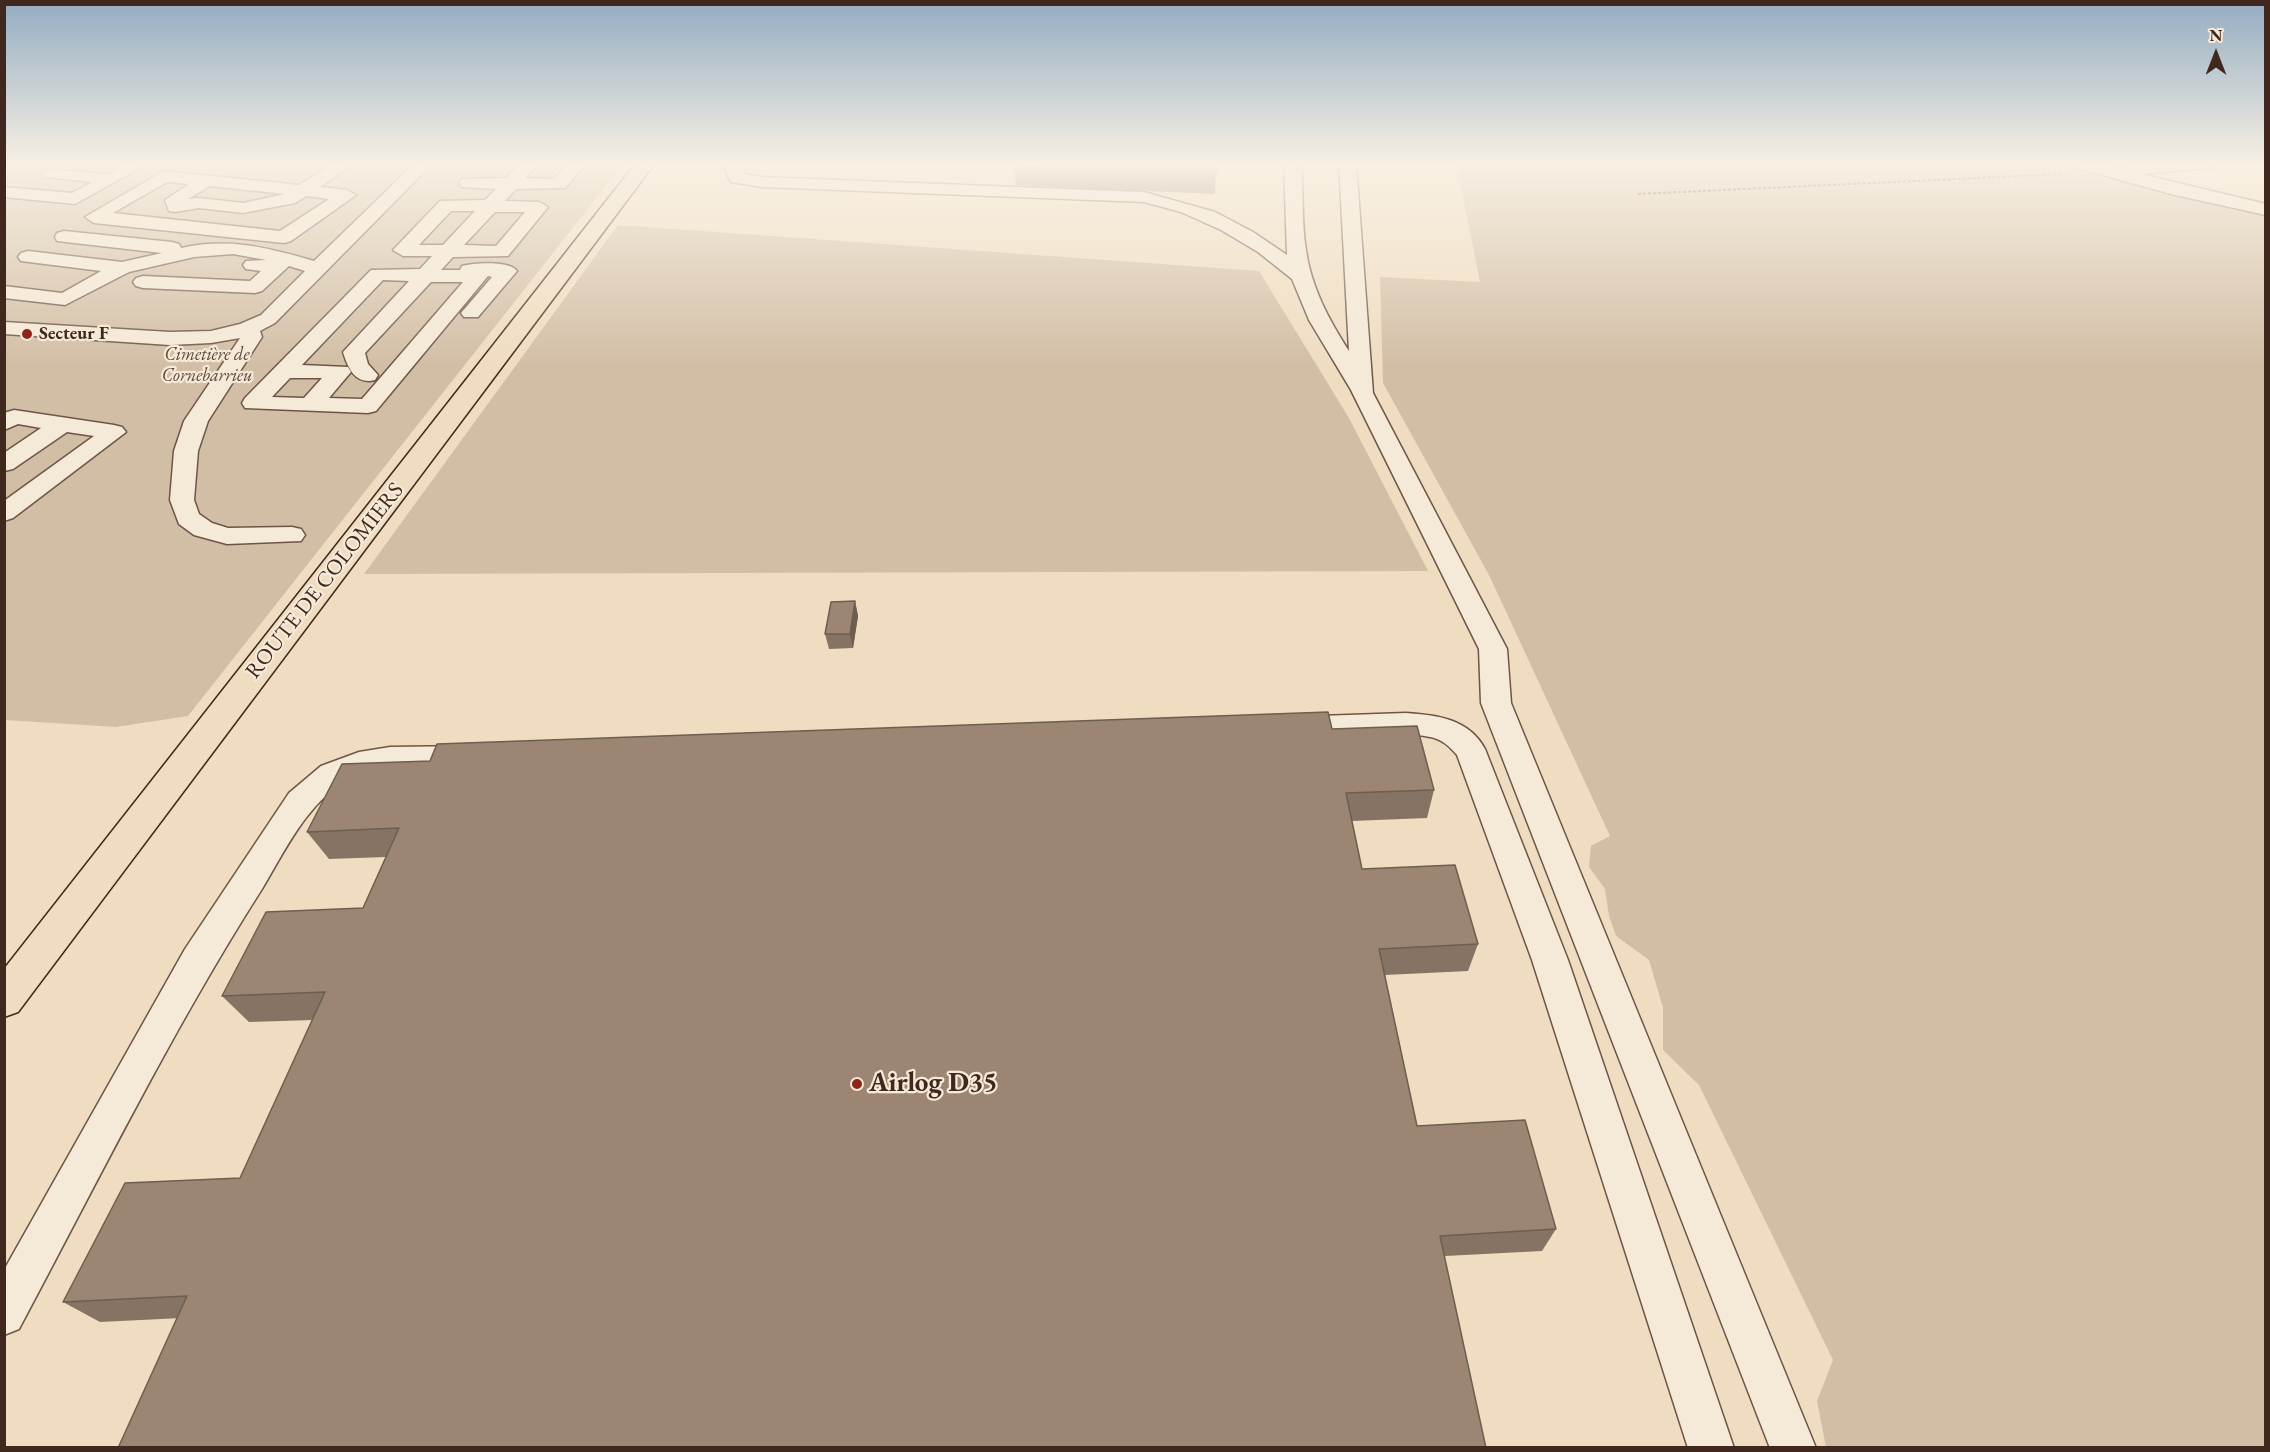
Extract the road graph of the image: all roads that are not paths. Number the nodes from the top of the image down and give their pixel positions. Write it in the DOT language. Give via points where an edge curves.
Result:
graph roads {
  1 [pos="114,231"];
  2 [pos="226,231"];
  3 [pos="294,231"];
  4 [pos="357,231"];
  5 [pos="433,231"];
  6 [pos="475,231"];
  7 [pos="487,231"];
  8 [pos="499,231"];
  9 [pos="594,231"];
  10 [pos="1236,231"];
  11 [pos="1296,231"];
  12 [pos="1352,231"];
  13 [pos="64,237"];
  14 [pos="233,248"];
  15 [pos="194,251"];
  16 [pos="449,251"];
  17 [pos="476,252"];
  18 [pos="165,259"];
  19 [pos="122,268"];
  20 [pos="319,269"];
  21 [pos="430,272"];
  22 [pos="7,273"];
  23 [pos="454,276"];
  24 [pos="1301,276"];
  25 [pos="104,278"];
  26 [pos="142,282"];
  27 [pos="85,288"];
  28 [pos="4,292"];
  29 [pos="432,301"];
  30 [pos="456,302"];
  31 [pos="398,305"];
  32 [pos="355,309"];
  33 [pos="248,328"];
  34 [pos="9,331"];
  35 [pos="367,365"];
  36 [pos="300,372"];
  37 [pos="1362,393"];
  38 [pos="311,404"];
  39 [pos="340,405"];
  40 [pos="383,418"];
  41 [pos="38,420"];
  42 [pos="4,423"];
  43 [pos="63,424"];
  44 [pos="89,428"];
  45 [pos="4,444"];
  46 [pos="4,464"];
  47 [pos="4,488"];
  48 [pos="4,513"];
  49 [pos="292,535"];
  50 [pos="1496,703"];
  51 [pos="1262,729"];
  52 [pos="1470,749"];
  53 [pos="507,756"];
  54 [pos="4,1000"];
  55 [pos="4,1314"];
  56 [pos="1711,1448"];
  57 [pos="1792,1448"];
  1 -- 14 [label="street" via="234,245"];
  2 -- 3 [label="street" via="284,237"];
  4 -- 20 [label="street"];
  5 -- 16 [label="street" via="420,251"];
  6 -- 16 [label="street"];
  7 -- 17 [label="street"];
  8 -- 17 [label="street" via="501,252"];
  9 -- 54 [label="main road, ROUTE DE COLOMIERS"];
  10 -- 24 [label="street" via="1267,247"];
  11 -- 24 [label="street"];
  12 -- 37 [label="street"];
  13 -- 15 [label="street"];
  14 -- 15 [label="street"];
  14 -- 20 [label="street"];
  15 -- 18 [label="street"];
  16 -- 17 [label="street"];
  16 -- 21 [label="street"];
  18 -- 19 [label="street"];
  18 -- 19 [label="street" via="37,252"];
  18 -- 26 [label="street" via="279,266 255,287"];
  19 -- 25 [label="street"];
  20 -- 33 [label="street" via="267,319"];
  21 -- 23 [label="street"];
  21 -- 31 [label="street"];
  21 -- 32 [label="street" via="378,274"];
  21 -- 40 [label="street" via="507,271"];
  22 -- 25 [label="street"];
  22 -- 27 [label="street"];
  23 -- 29 [label="street"];
  23 -- 30 [label="street" via="478,277"];
  24 -- 37 [label="street" via="1310,300"];
  25 -- 27 [label="street"];
  27 -- 28 [label="street" via="65,299"];
  29 -- 30 [label="street"];
  29 -- 31 [label="street"];
  29 -- 35 [label="street"];
  30 -- 39 [label="street" via="368,406"];
  31 -- 32 [label="street" via="379,309 368,317"];
  31 -- 35 [label="street" via="354,352"];
  32 -- 36 [label="street"];
  33 -- 34 [label="street" via="180,339"];
  33 -- 49 [label="street" via="251,337 196,421 186,451 182,500 188,518 211,531 227,536"];
  35 -- 36 [label="street"];
  35 -- 38 [label="street"];
  35 -- 39 [label="street"];
  36 -- 38 [label="street" via="281,404"];
  37 -- 50 [label="street" via="1493,649"];
  38 -- 39 [label="street"];
  41 -- 42 [label="street" via="14,417"];
  41 -- 43 [label="street"];
  41 -- 45 [label="street"];
  43 -- 44 [label="street"];
  43 -- 46 [label="street"];
  44 -- 47 [label="street"];
  44 -- 48 [label="street" via="114,432"];
  50 -- 52 [label="street"];
  50 -- 57 [label="street"];
  51 -- 52 [label="street" via="1434,726 1455,734"];
  52 -- 56 [label="street" via="1550,960"];
  53 -- 55 [label="street" via="375,761 345,768 300,802 197,960"];
}
